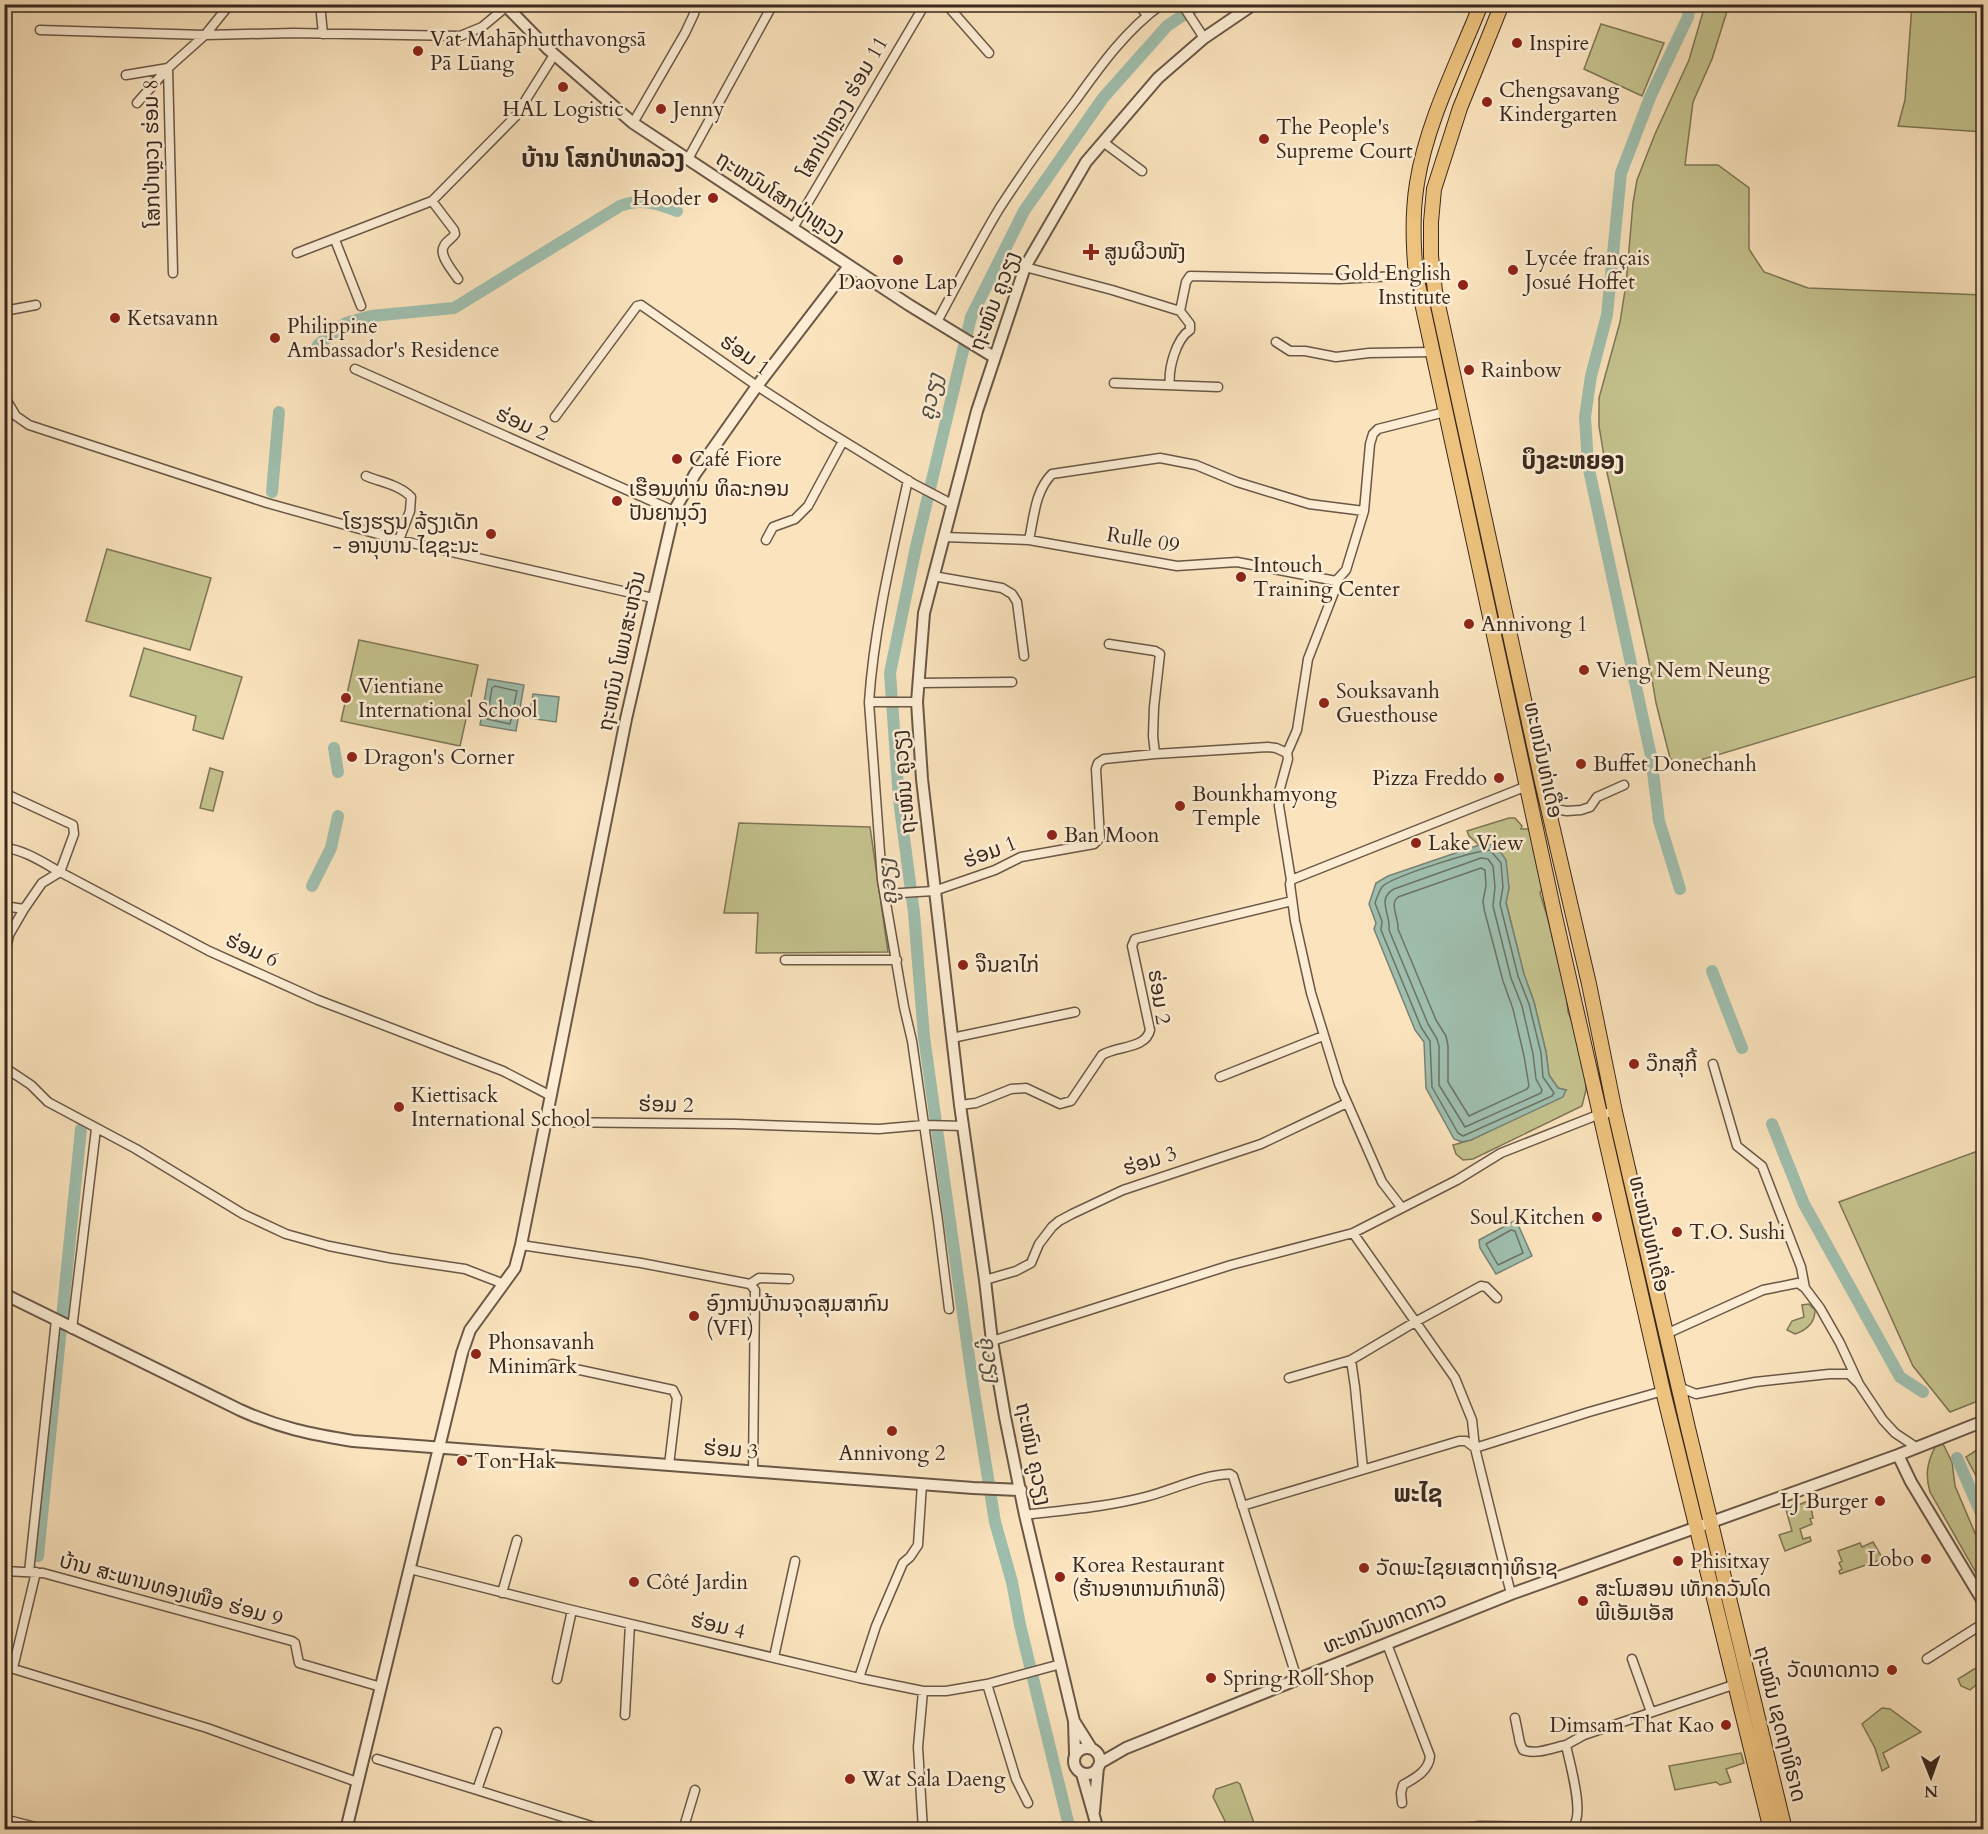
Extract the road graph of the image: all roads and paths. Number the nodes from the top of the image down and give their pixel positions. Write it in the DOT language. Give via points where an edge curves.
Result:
graph roads {
  1 [pos="230,4"];
  2 [pos="320,4"];
  3 [pos="696,4"];
  4 [pos="773,4"];
  5 [pos="925,4"];
  6 [pos="946,4"];
  7 [pos="1138,4"];
  8 [pos="1162,4"];
  9 [pos="1182,4"];
  10 [pos="1481,4"];
  11 [pos="1502,4"];
  12 [pos="505,6"];
  13 [pos="1250,6"];
  14 [pos="1147,15"];
  15 [pos="40,30"];
  16 [pos="323,33"];
  17 [pos="1201,34"];
  18 [pos="205,35"];
  19 [pos="989,53"];
  20 [pos="554,55"];
  21 [pos="168,68"];
  22 [pos="126,75"];
  23 [pos="137,103"];
  24 [pos="633,123"];
  25 [pos="1103,142"];
  26 [pos="688,159"];
  27 [pos="1142,171"];
  28 [pos="432,201"];
  29 [pos="793,228"];
  30 [pos="335,240"];
  31 [pos="297,253"];
  32 [pos="849,266"];
  33 [pos="1025,267"];
  34 [pos="173,273"];
  35 [pos="1416,275"];
  36 [pos="458,279"];
  37 [pos="36,305"];
  38 [pos="361,306"];
  39 [pos="4,311"];
  40 [pos="1180,311"];
  41 [pos="936,322"];
  42 [pos="1276,342"];
  43 [pos="1432,352"];
  44 [pos="990,355"];
  45 [pos="355,369"];
  46 [pos="1114,383"];
  47 [pos="1170,385"];
  48 [pos="757,386"];
  49 [pos="1218,387"];
  50 [pos="4,396"];
  51 [pos="1445,412"];
  52 [pos="555,417"];
  53 [pos="843,441"];
  54 [pos="366,477"];
  55 [pos="910,482"];
  56 [pos="947,502"];
  57 [pos="674,511"];
  58 [pos="1364,511"];
  59 [pos="943,537"];
  60 [pos="399,540"];
  61 [pos="766,540"];
  62 [pos="1029,540"];
  63 [pos="933,576"];
  64 [pos="1336,581"];
  65 [pos="653,598"];
  66 [pos="1109,644"];
  67 [pos="1024,656"];
  68 [pos="1012,682"];
  69 [pos="919,683"];
  70 [pos="870,701"];
  71 [pos="912,702"];
  72 [pos="1287,753"];
  73 [pos="1155,754"];
  74 [pos="1624,785"];
  75 [pos="1527,786"];
  76 [pos="4,793"];
  77 [pos="1549,808"];
  78 [pos="4,848"];
  79 [pos="60,872"];
  80 [pos="1291,880"];
  81 [pos="934,891"];
  82 [pos="887,894"];
  83 [pos="1292,901"];
  84 [pos="4,906"];
  85 [pos="24,909"];
  86 [pos="4,958"];
  87 [pos="785,960"];
  88 [pos="897,960"];
  89 [pos="1076,1012"];
  90 [pos="1323,1036"];
  91 [pos="952,1038"];
  92 [pos="1713,1064"];
  93 [pos="4,1067"];
  94 [pos="1220,1077"];
  95 [pos="551,1096"];
  96 [pos="1347,1103"];
  97 [pos="960,1105"];
  98 [pos="1615,1112"];
  99 [pos="1600,1114"];
  100 [pos="547,1122"];
  101 [pos="926,1126"];
  102 [pos="959,1126"];
  103 [pos="96,1129"];
  104 [pos="1402,1208"];
  105 [pos="1353,1233"];
  106 [pos="521,1245"];
  107 [pos="789,1279"];
  108 [pos="985,1280"];
  109 [pos="504,1284"];
  110 [pos="750,1284"];
  111 [pos="1805,1288"];
  112 [pos="4,1294"];
  113 [pos="1497,1298"];
  114 [pos="949,1309"];
  115 [pos="56,1320"];
  116 [pos="1415,1322"];
  117 [pos="72,1329"];
  118 [pos="1666,1334"];
  119 [pos="992,1341"];
  120 [pos="1351,1360"];
  121 [pos="552,1364"];
  122 [pos="1289,1378"];
  123 [pos="1860,1384"];
  124 [pos="1679,1387"];
  125 [pos="1663,1391"];
  126 [pos="1983,1421"];
  127 [pos="439,1447"];
  128 [pos="1916,1447"];
  129 [pos="1475,1448"];
  130 [pos="1898,1455"];
  131 [pos="669,1464"];
  132 [pos="1363,1469"];
  133 [pos="753,1471"];
  134 [pos="922,1484"];
  135 [pos="1021,1490"];
  136 [pos="1242,1506"];
  137 [pos="1025,1515"];
  138 [pos="1712,1522"];
  139 [pos="1697,1527"];
  140 [pos="518,1540"];
  141 [pos="795,1561"];
  142 [pos="410,1569"];
  143 [pos="4,1571"];
  144 [pos="33,1572"];
  145 [pos="502,1593"];
  146 [pos="1511,1594"];
  147 [pos="1983,1603"];
  148 [pos="572,1610"];
  149 [pos="1983,1623"];
  150 [pos="630,1624"];
  151 [pos="1387,1644"];
  152 [pos="774,1657"];
  153 [pos="1632,1659"];
  154 [pos="1927,1659"];
  155 [pos="1056,1666"];
  156 [pos="9,1667"];
  157 [pos="859,1678"];
  158 [pos="557,1679"];
  159 [pos="1297,1679"];
  160 [pos="987,1684"];
  161 [pos="1736,1684"];
  162 [pos="381,1687"];
  163 [pos="922,1690"];
  164 [pos="1652,1712"];
  165 [pos="625,1715"];
  166 [pos="1515,1718"];
  167 [pos="1074,1721"];
  168 [pos="497,1732"];
  169 [pos="1566,1745"];
  170 [pos="1126,1748"];
  171 [pos="1093,1750"];
  172 [pos="1075,1754"];
  173 [pos="377,1759"];
  174 [pos="1099,1765"];
  175 [pos="1082,1774"];
  176 [pos="357,1782"];
  177 [pos="477,1790"];
  178 [pos="695,1790"];
  179 [pos="1028,1803"];
  180 [pos="1402,1803"];
  181 [pos="1094,1817"];
  182 [pos="4,1819"];
  183 [pos="47,1830"];
  184 [pos="346,1830"];
  185 [pos="604,1830"];
  186 [pos="683,1830"];
  187 [pos="922,1830"];
  188 [pos="1098,1830"];
  189 [pos="1440,1830"];
  190 [pos="1771,1830"];
  191 [pos="1785,1830"];
  1 -- 18 [label="street, ໂສກປ່າຫຼວງ ຮ່ອມ 8"];
  2 -- 16 [label="street"];
  3 -- 24 [label="street" via="685,33"];
  4 -- 26 [label="street"];
  5 -- 29 [label="street, ໂສກປ່າຫຼວງ ຮ່ອມ 11"];
  6 -- 19 [label="street"];
  7 -- 14 [label="street"];
  8 -- 14 [label="street"];
  9 -- 17 [label="street"];
  10 -- 35 [label="main road, ທະຫນົນທ່າເດື່ອ" via="1425,148 1413,223"];
  11 -- 77 [label="main road, ທະຫນົນທ່າເດື່ອ" via="1460,108 1434,189 1431,256 1441,321"];
  12 -- 16 [label="street" via="482,27 459,36"];
  12 -- 20 [label="street, ຖະຫນົນໂສກປ່າຫຼວງ"];
  13 -- 17 [label="street, ຖະໜົນ ຄູວຽງ"];
  14 -- 41 [label="street" via="1107,58 1007,198"];
  15 -- 18 [label="street"];
  16 -- 18 [label="street"];
  17 -- 25 [label="street, ຖະໜົນ ຄູວຽງ"];
  18 -- 21 [label="street, ໂສກປ່າຫຼວງ ຮ່ອມ 8"];
  20 -- 24 [label="street, ຖະຫນົນໂສກປ່າຫຼວງ"];
  20 -- 28 [label="street" via="515,117"];
  21 -- 22 [label="street"];
  21 -- 23 [label="street"];
  21 -- 34 [label="street, ໂສກປ່າຫຼວງ ຮ່ອມ 8"];
  24 -- 26 [label="street, ຖະຫນົນໂສກປ່າຫຼວງ"];
  25 -- 27 [label="street"];
  25 -- 33 [label="street, ຖະໜົນ ຄູວຽງ" via="1086,162"];
  26 -- 29 [label="street, ຖະຫນົນໂສກປ່າຫຼວງ"];
  28 -- 30 [label="street"];
  28 -- 36 [label="street" via="454,230 452,239 442,249"];
  29 -- 32 [label="street, ຖະຫນົນໂສກປ່າຫຼວງ"];
  30 -- 31 [label="street"];
  30 -- 38 [label="street"];
  32 -- 41 [label="street, ຖະຫນົນໂສກປ່າຫຼວງ"];
  32 -- 48 [label="street, ຖະຫນົນ ໂພນສະຫວັນ"];
  33 -- 40 [label="street"];
  33 -- 44 [label="street, ຖະໜົນ ຄູວຽງ"];
  35 -- 40 [label="street" via="1339,279 1190,276"];
  35 -- 43 [label="main road, ທະຫນົນທ່າເດື່ອ"];
  37 -- 39 [label="street"];
  40 -- 47 [label="street" via="1190,330 1184,334 1173,358"];
  41 -- 44 [label="street, ຖະຫນົນໂສກປ່າຫຼວງ"];
  42 -- 43 [label="street" via="1290,351 1336,357"];
  43 -- 51 [label="main road, ທະຫນົນທ່າເດື່ອ"];
  44 -- 56 [label="street, ຖະໜົນ ຄູວຽງ"];
  45 -- 57 [label="street, ຮ່ອມ 2"];
  46 -- 47 [label="street"];
  47 -- 49 [label="street"];
  48 -- 52 [label="street, ຮ່ອມ 1" via="641,305"];
  48 -- 53 [label="street, ຮ່ອມ 1"];
  48 -- 57 [label="street, ຖະຫນົນ ໂພນສະຫວັນ"];
  50 -- 60 [label="street" via="16,416 29,425 267,503"];
  51 -- 58 [label="street" via="1378,429 1373,434"];
  51 -- 75 [label="main road, ທະຫນົນທ່າເດື່ອ"];
  53 -- 55 [label="street, ຮ່ອມ 1"];
  53 -- 61 [label="street" via="808,506 795,519 773,527"];
  54 -- 60 [label="street" via="411,497"];
  55 -- 56 [label="street, ຮ່ອມ 1"];
  55 -- 70 [label="street" via="891,559 870,680"];
  56 -- 59 [label="street, ຖະໜົນ ຄູວຽງ"];
  57 -- 65 [label="street, ຖະຫນົນ ໂພນສະຫວັນ"];
  58 -- 62 [label="street" via="1309,504 1196,465 1160,458 1052,474 1039,493"];
  58 -- 64 [label="street" via="1346,570"];
  59 -- 62 [label="street, Rulle 09"];
  59 -- 63 [label="street, ຖະໜົນ ຄູວຽງ"];
  60 -- 65 [label="street"];
  62 -- 64 [label="street, Rulle 09" via="1177,566 1238,562"];
  63 -- 67 [label="street" via="1002,588 1012,594 1017,602"];
  63 -- 69 [label="street, ຖະໜົນ ຄູວຽງ" via="924,613"];
  64 -- 72 [label="street" via="1308,659 1297,730"];
  65 -- 95 [label="street, ຖະຫນົນ ໂພນສະຫວັນ"];
  66 -- 73 [label="street" via="1160,654 1154,707"];
  68 -- 69 [label="street"];
  69 -- 71 [label="street, ຖະໜົນ ຄູວຽງ"];
  70 -- 71 [label="street"];
  70 -- 82 [label="street" via="882,880"];
  71 -- 81 [label="street, ຖະໜົນ ຄູວຽງ"];
  72 -- 73 [label="street" via="1268,747"];
  72 -- 80 [label="street" via="1279,806"];
  73 -- 81 [label="street, ຮ່ອມ 1" via="1104,759 1098,763 1100,838 1094,844 1021,857"];
  74 -- 77 [label="street" via="1597,797 1590,807 1581,810"];
  75 -- 80 [label="street"];
  75 -- 99 [label="main road, ທະຫນົນທ່າເດື່ອ"];
  76 -- 79 [label="street" via="73,825 74,834"];
  77 -- 98 [label="main road, ທະຫນົນທ່າເດື່ອ"];
  78 -- 79 [label="street, ຮ່ອມ 6" via="31,856"];
  79 -- 85 [label="street" via="42,883"];
  79 -- 95 [label="street, ຮ່ອມ 6" via="209,951 318,1000 504,1071"];
  80 -- 83 [label="street"];
  81 -- 82 [label="street, ຮ່ອມ 1"];
  81 -- 91 [label="street, ຖະໜົນ ຄູວຽງ"];
  82 -- 88 [label="street"];
  83 -- 90 [label="street"];
  83 -- 97 [label="street, ຮ່ອມ 2" via="1135,939 1132,946 1150,1030 1143,1041 1102,1055 1071,1101 1060,1104 1026,1088"];
  84 -- 85 [label="street"];
  85 -- 86 [label="street" via="9,935"];
  87 -- 88 [label="street"];
  88 -- 101 [label="street"];
  89 -- 91 [label="street"];
  90 -- 94 [label="street"];
  90 -- 96 [label="street"];
  91 -- 97 [label="street, ຖະໜົນ ຄູວຽງ"];
  92 -- 111 [label="street" via="1737,1146 1761,1166 1801,1267"];
  93 -- 103 [label="street" via="48,1102"];
  95 -- 100 [label="street, ຖະຫນົນ ໂພນສະຫວັນ"];
  96 -- 104 [label="street" via="1382,1182"];
  96 -- 108 [label="street, ຮ່ອມ 3" via="1261,1144 1123,1190 1072,1214 1053,1227 1039,1244 1031,1263"];
  97 -- 102 [label="street, ຖະໜົນ ຄູວຽງ"];
  98 -- 99 [label="street"];
  98 -- 118 [label="main road, ທະຫນົນທ່າເດື່ອ"];
  99 -- 104 [label="street" via="1501,1153"];
  99 -- 125 [label="main road, ທະຫນົນທ່າເດື່ອ"];
  100 -- 101 [label="street, ຮ່ອມ 2" via="879,1129"];
  100 -- 106 [label="street, ຖະຫນົນ ໂພນສະຫວັນ"];
  101 -- 102 [label="street, ຮ່ອມ 2"];
  101 -- 114 [label="street"];
  102 -- 108 [label="street, ຖະໜົນ ຄູວຽງ"];
  103 -- 109 [label="street" via="243,1214 286,1234 380,1256 465,1269"];
  103 -- 117 [label="street"];
  104 -- 105 [label="street"];
  105 -- 116 [label="street"];
  105 -- 119 [label="street" via="1230,1265"];
  106 -- 109 [label="street, ຖະຫນົນ ໂພນສະຫວັນ" via="515,1268"];
  106 -- 110 [label="street"];
  107 -- 110 [label="street" via="759,1278"];
  108 -- 119 [label="street, ຖະໜົນ ຄູວຽງ"];
  109 -- 127 [label="street, ຖະຫນົນ ໂພນສະຫວັນ" via="470,1330"];
  110 -- 133 [label="street" via="755,1290"];
  111 -- 118 [label="street" via="1798,1283 1763,1290"];
  111 -- 123 [label="street" via="1820,1308"];
  112 -- 115 [label="street, ຮ່ອມ 3"];
  113 -- 116 [label="street" via="1481,1286"];
  115 -- 117 [label="street, ຮ່ອມ 3"];
  115 -- 144 [label="street"];
  116 -- 120 [label="street"];
  116 -- 129 [label="street" via="1455,1378 1473,1420"];
  117 -- 127 [label="street, ຮ່ອມ 3" via="266,1422 353,1441"];
  118 -- 124 [label="main road, ທະຫນົນທ່າເດື່ອ"];
  119 -- 135 [label="street, ຖະໜົນ ຄູວຽງ"];
  120 -- 122 [label="street"];
  120 -- 132 [label="street"];
  121 -- 131 [label="street" via="673,1390 677,1398"];
  123 -- 124 [label="street" via="1849,1374 1829,1374 1755,1382 1696,1394"];
  123 -- 128 [label="street" via="1883,1420"];
  124 -- 138 [label="main road, ທະຫນົນທ່າເດື່ອ"];
  125 -- 129 [label="street"];
  125 -- 139 [label="main road, ທະຫນົນທ່າເດື່ອ"];
  126 -- 128 [label="street, ທະຫນົນທາດກາວ"];
  127 -- 131 [label="street, ຮ່ອມ 3"];
  127 -- 142 [label="street, ຖະຫນົນ ໂພນສະຫວັນ"];
  128 -- 130 [label="street, ທະຫນົນທາດກາວ"];
  129 -- 132 [label="street" via="1459,1441"];
  129 -- 146 [label="street"];
  130 -- 138 [label="street, ທະຫນົນທາດກາວ"];
  130 -- 147 [label="street"];
  131 -- 133 [label="street, ຮ່ອມ 3"];
  132 -- 136 [label="street"];
  133 -- 134 [label="street, ຮ່ອມ 3"];
  134 -- 135 [label="street, ຮ່ອມ 3"];
  134 -- 157 [label="street" via="918,1545 903,1563"];
  135 -- 137 [label="street, ຖະໜົນ ຄູວຽງ"];
  136 -- 137 [label="street" via="1230,1474 1146,1497"];
  136 -- 159 [label="street"];
  137 -- 155 [label="street, ຖະໜົນ ຄູວຽງ"];
  138 -- 139 [label="street, ທະຫນົນທາດກາວ"];
  138 -- 191 [label="main road, ຖະໜົນ ເຊດຖາທິຣາດ"];
  139 -- 146 [label="street, ທະຫນົນທາດກາວ"];
  139 -- 161 [label="main road, ທະຫນົນທ່າເດື່ອ"];
  140 -- 145 [label="street"];
  141 -- 152 [label="street"];
  142 -- 145 [label="street, ຮ່ອມ 4"];
  142 -- 162 [label="street, ຖະຫນົນ ໂພນສະຫວັນ"];
  143 -- 144 [label="street, ບ້ານ ສະພານທອງເໜືອ ຮ່ອມ 9"];
  144 -- 156 [label="street"];
  144 -- 162 [label="street, ບ້ານ ສະພານທອງເໜືອ ຮ່ອມ 9" via="292,1641 302,1664"];
  145 -- 148 [label="street, ຮ່ອມ 4"];
  146 -- 151 [label="street, ທະຫນົນທາດກາວ"];
  148 -- 150 [label="street, ຮ່ອມ 4"];
  148 -- 158 [label="street"];
  149 -- 154 [label="street"];
  150 -- 152 [label="street, ຮ່ອມ 4"];
  150 -- 165 [label="street"];
  151 -- 159 [label="street, ທະຫນົນທາດກາວ"];
  151 -- 180 [label="street" via="1431,1756 1430,1764 1402,1785"];
  152 -- 157 [label="street, ຮ່ອມ 4"];
  153 -- 164 [label="street"];
  155 -- 160 [label="street, ຮ່ອມ 4"];
  155 -- 167 [label="street, ຖະໜົນ ຄູວຽງ"];
  156 -- 176 [label="street" via="207,1728"];
  157 -- 163 [label="street, ຮ່ອມ 4"];
  159 -- 170 [label="street, ທະຫນົນທາດກາວ"];
  160 -- 163 [label="street, ຮ່ອມ 4" via="946,1691"];
  160 -- 179 [label="street" via="1016,1779"];
  161 -- 164 [label="street"];
  161 -- 190 [label="main road, ທະຫນົນທ່າເດື່ອ"];
  162 -- 176 [label="street, ຖະຫນົນ ໂພນສະຫວັນ"];
  163 -- 187 [label="street" via="918,1746"];
  164 -- 169 [label="street"];
  166 -- 169 [label="street" via="1523,1750 1538,1752"];
  167 -- 171 [label="street, ຖະໜົນ ຄູວຽງ"];
  167 -- 172 [label="street, ຖະໜົນ ຄູວຽງ"];
  168 -- 177 [label="street"];
  169 -- 189 [label="street" via="1578,1806 1578,1817 1572,1827 1480,1826"];
  170 -- 171 [label="street"];
  170 -- 174 [label="street"];
  171 -- 172 [label="street" via="1080,1749"];
  171 -- 174 [label="street" via="1099,1756"];
  172 -- 175 [label="street" via="1075,1768"];
  173 -- 177 [label="street"];
  174 -- 175 [label="street" via="1091,1773"];
  174 -- 181 [label="street"];
  175 -- 181 [label="street"];
  176 -- 184 [label="street, ຖະຫນົນ ໂພນສະຫວັນ"];
  177 -- 185 [label="street"];
  178 -- 186 [label="street"];
  181 -- 188 [label="street"];
  182 -- 183 [label="street"];
}
